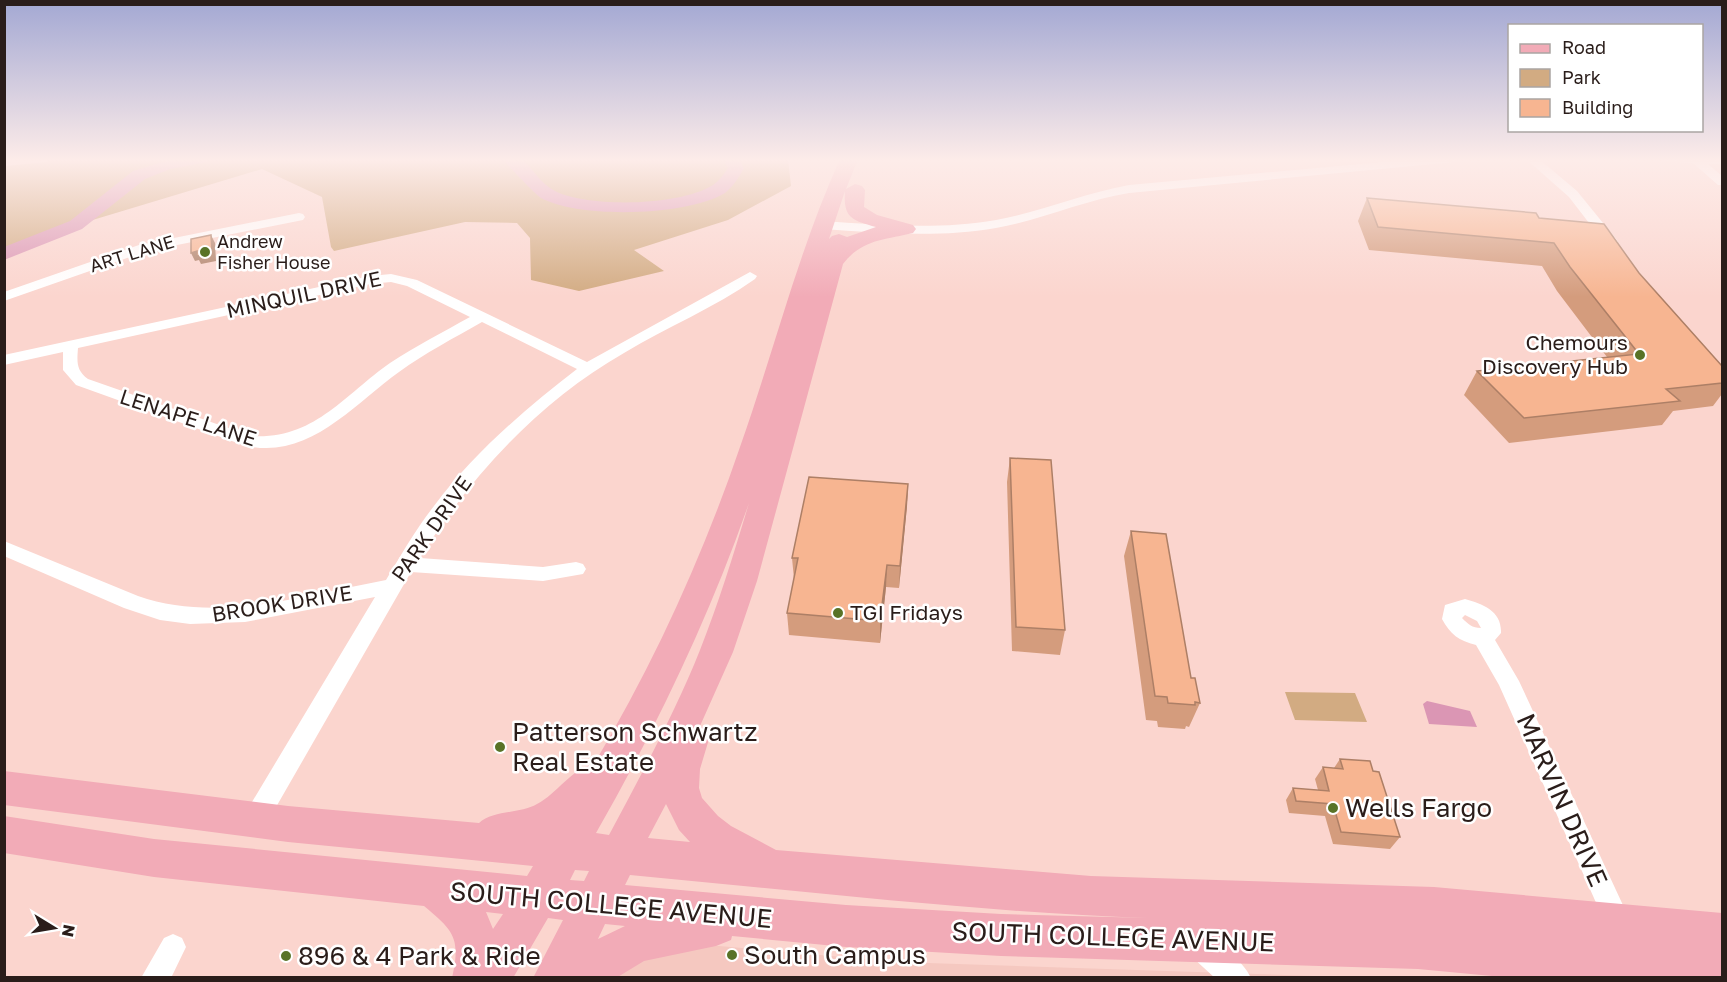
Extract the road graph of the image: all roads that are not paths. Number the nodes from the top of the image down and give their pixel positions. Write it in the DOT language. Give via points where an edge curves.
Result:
graph roads {
  1 [pos="838,205"];
  2 [pos="846,205"];
  3 [pos="854,205"];
  4 [pos="1062,205"];
  5 [pos="1582,205"];
  6 [pos="299,217"];
  7 [pos="833,226"];
  8 [pos="906,229"];
  9 [pos="1622,258"];
  10 [pos="831,265"];
  11 [pos="750,276"];
  12 [pos="4,297"];
  13 [pos="481,316"];
  14 [pos="71,345"];
  15 [pos="4,360"];
  16 [pos="588,368"];
  17 [pos="4,548"];
  18 [pos="406,564"];
  19 [pos="576,569"];
  20 [pos="392,586"];
  21 [pos="1482,637"];
  22 [pos="716,652"];
  23 [pos="625,743"];
  24 [pos="4,788"];
  25 [pos="255,820"];
  26 [pos="4,834"];
  27 [pos="450,838"];
  28 [pos="567,849"];
  29 [pos="620,854"];
  30 [pos="775,869"];
  31 [pos="434,888"];
  32 [pos="536,899"];
  33 [pos="594,903"];
  34 [pos="757,919"];
  35 [pos="1618,925"];
  36 [pos="1722,934"];
  37 [pos="1193,941"];
  38 [pos="173,947"];
  39 [pos="1639,972"];
  40 [pos="1722,974"];
  41 [pos="155,978"];
  42 [pos="474,978"];
  43 [pos="488,978"];
  44 [pos="555,978"];
  45 [pos="582,978"];
  46 [pos="1237,978"];
  1 -- 7 [label="main road"];
  2 -- 7 [label="main road"];
  3 -- 8 [label="main road" via="861,215"];
  4 -- 8 [label="street" via="996,224"];
  5 -- 9 [label="street"];
  6 -- 12 [label="street, ART LANE" via="144,248"];
  7 -- 8 [label="street"];
  7 -- 10 [label="main road"];
  7 -- 23 [label="main road" via="725,530 678,641"];
  8 -- 10 [label="main road" via="860,237 842,250"];
  10 -- 22 [label="main road" via="741,581"];
  11 -- 16 [label="street, PARK DRIVE"];
  13 -- 14 [label="street, MINQUIL DRIVE" via="406,280 381,278"];
  13 -- 14 [label="street, LENAPE LANE" via="396,368 308,433 266,444 82,382 70,373"];
  13 -- 16 [label="street, MINQUIL DRIVE"];
  14 -- 15 [label="street, MINQUIL DRIVE"];
  16 -- 18 [label="street, PARK DRIVE" via="486,456 439,512"];
  17 -- 20 [label="street, BROOK DRIVE" via="131,602 160,612 190,616 245,614"];
  18 -- 19 [label="street" via="543,573"];
  18 -- 20 [label="street, PARK DRIVE"];
  20 -- 25 [label="street, PARK DRIVE"];
  21 -- 35 [label="street, MARVIN DRIVE" via="1508,681"];
  22 -- 29 [label="main road"];
  22 -- 30 [label="main road" via="681,769 682,790 687,808 709,836"];
  23 -- 27 [label="main road" via="569,807 551,817 527,828"];
  23 -- 28 [label="main road"];
  24 -- 25 [label="main road, SOUTH COLLEGE AVENUE"];
  25 -- 27 [label="main road, SOUTH COLLEGE AVENUE"];
  26 -- 31 [label="main road, SOUTH COLLEGE AVENUE" via="154,858"];
  27 -- 28 [label="main road, SOUTH COLLEGE AVENUE"];
  28 -- 29 [label="main road, SOUTH COLLEGE AVENUE"];
  28 -- 32 [label="main road"];
  29 -- 30 [label="main road, SOUTH COLLEGE AVENUE"];
  29 -- 33 [label="main road"];
  30 -- 35 [label="main road, SOUTH COLLEGE AVENUE" via="1048,893 1376,905"];
  31 -- 32 [label="main road, SOUTH COLLEGE AVENUE"];
  31 -- 42 [label="main road" via="471,923 477,942"];
  32 -- 33 [label="main road, SOUTH COLLEGE AVENUE"];
  32 -- 43 [label="main road"];
  33 -- 34 [label="main road, SOUTH COLLEGE AVENUE"];
  33 -- 44 [label="main road"];
  34 -- 37 [label="main road, SOUTH COLLEGE AVENUE" via="931,932"];
  34 -- 45 [label="main road" via="648,936 617,950"];
  35 -- 36 [label="main road, SOUTH COLLEGE AVENUE"];
  35 -- 39 [label="street, MARVIN DRIVE"];
  37 -- 39 [label="main road, SOUTH COLLEGE AVENUE" via="1418,948"];
  37 -- 46 [label="street"];
  38 -- 41 [label="street"];
  39 -- 40 [label="main road, SOUTH COLLEGE AVENUE"];
}
